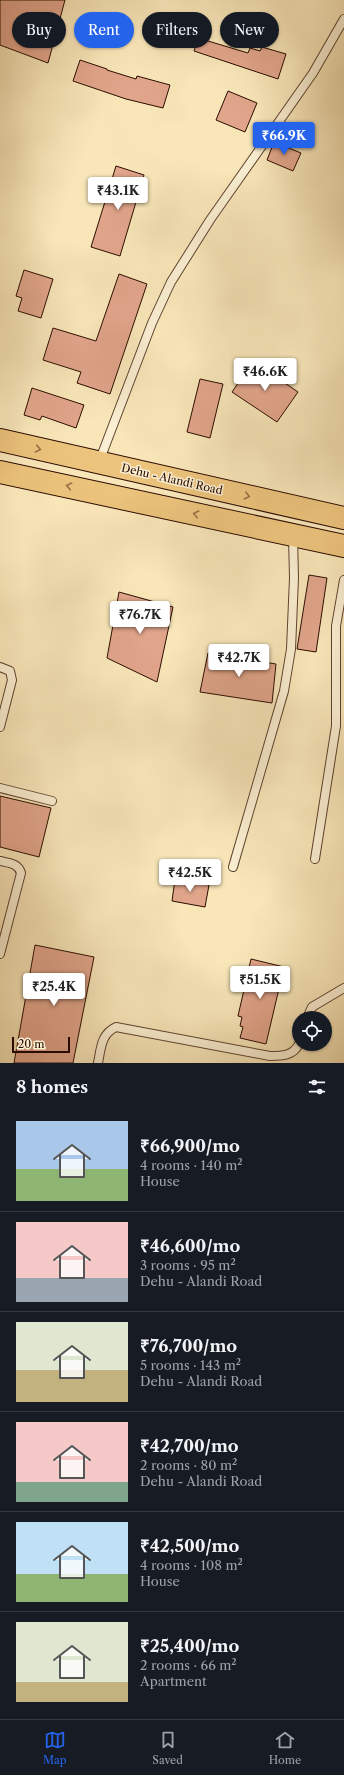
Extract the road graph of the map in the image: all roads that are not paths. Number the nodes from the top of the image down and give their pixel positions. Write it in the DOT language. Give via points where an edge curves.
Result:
graph roads {
  1 [pos="344,19"];
  2 [pos="0,440"];
  3 [pos="99,462"];
  4 [pos="0,472"];
  5 [pos="344,518"];
  6 [pos="293,534"];
  7 [pos="344,546"];
  8 [pos="344,580"];
  9 [pos="0,667"];
  10 [pos="0,727"];
  11 [pos="0,788"];
  12 [pos="52,801"];
  13 [pos="315,859"];
  14 [pos="0,860"];
  15 [pos="233,867"];
  16 [pos="0,954"];
  17 [pos="344,988"];
  18 [pos="310,1011"];
  19 [pos="293,1051"];
  20 [pos="98,1063"];
  1 -- 3 [label="lane" via="313,73 210,220 171,282 152,323"];
  2 -- 3 [label="main road, Dehu - Alandi Road, one-way"];
  3 -- 5 [label="main road, Dehu - Alandi Road, one-way"];
  6 -- 4 [label="main road, one-way"];
  6 -- 7 [label="main road"];
  6 -- 15 [label="lane" via="291,649 284,691"];
  8 -- 13 [label="lane" via="336,626 336,726"];
  9 -- 10 [label="lane" via="10,671 12,680"];
  11 -- 12 [label="lane"];
  14 -- 16 [label="lane" via="14,864 20,868 21,873"];
  17 -- 18 [label="lane" via="312,1007"];
  19 -- 20 [label="lane" via="282,1056 270,1056 116,1027 108,1031 103,1038"];
}
